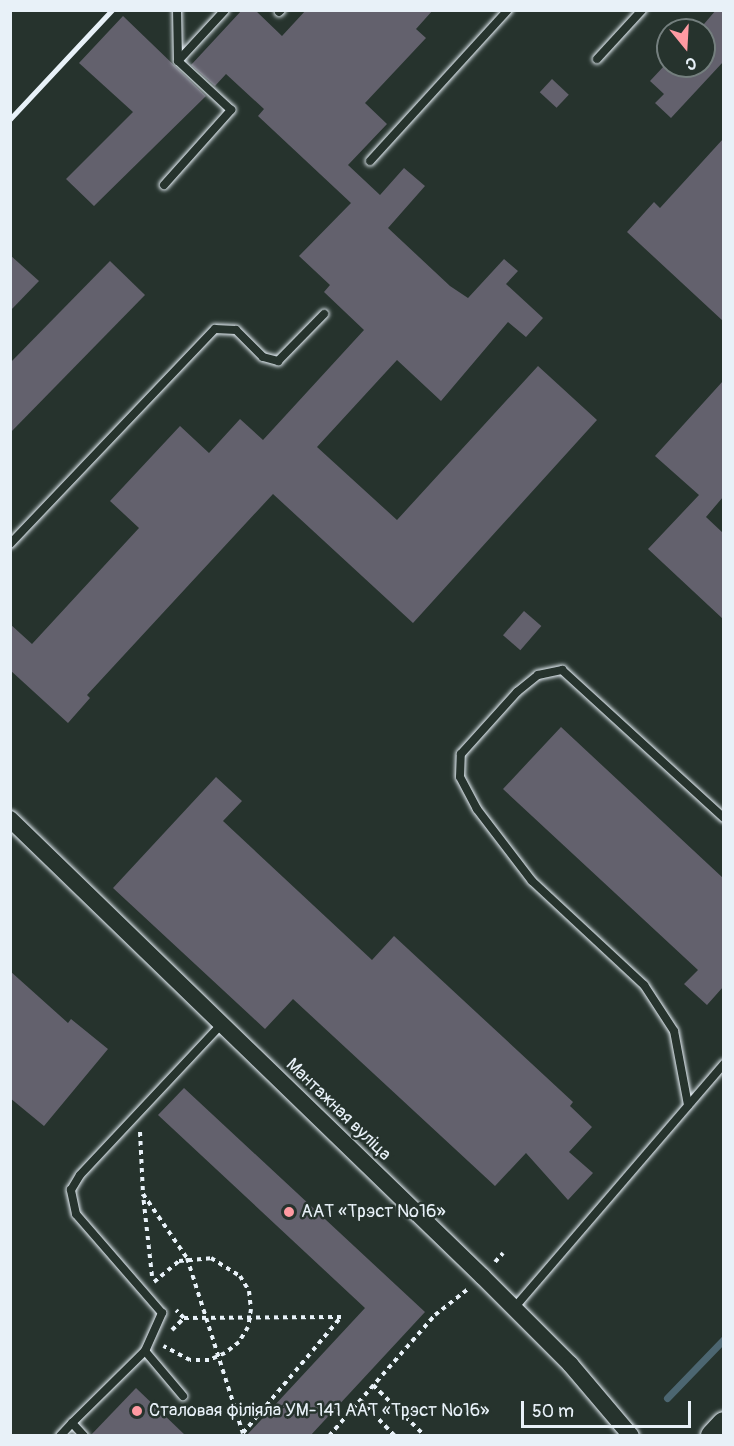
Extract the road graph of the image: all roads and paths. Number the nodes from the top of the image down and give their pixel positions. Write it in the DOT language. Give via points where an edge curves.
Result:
graph roads {
  1 [pos="177,10"];
  2 [pos="225,10"];
  3 [pos="508,10"];
  4 [pos="642,10"];
  5 [pos="597,59"];
  6 [pos="178,61"];
  7 [pos="370,161"];
  8 [pos="164,184"];
  9 [pos="324,314"];
  10 [pos="10,544"];
  11 [pos="723,818"];
  12 [pos="10,819"];
  13 [pos="222,1024"];
  14 [pos="723,1064"];
  15 [pos="688,1105"];
  16 [pos="139,1112"];
  17 [pos="143,1194"];
  18 [pos="503,1252"];
  19 [pos="187,1258"];
  20 [pos="483,1277"];
  21 [pos="153,1285"];
  22 [pos="157,1290"];
  23 [pos="169,1302"];
  24 [pos="514,1308"];
  25 [pos="250,1317"];
  26 [pos="184,1318"];
  27 [pos="206,1318"];
  28 [pos="168,1334"];
  29 [pos="160,1342"];
  30 [pos="145,1351"];
  31 [pos="374,1385"];
  32 [pos="183,1396"];
  33 [pos="360,1400"];
  34 [pos="72,1423"];
  35 [pos="723,1424"];
  36 [pos="243,1434"];
  37 [pos="60,1436"];
  38 [pos="84,1436"];
  39 [pos="329,1436"];
  40 [pos="395,1436"];
  41 [pos="425,1436"];
  42 [pos="631,1436"];
  43 [pos="713,1436"];
  1 -- 6 [label="lane"];
  2 -- 6 [label="lane"];
  3 -- 7 [label="lane"];
  4 -- 5 [label="lane"];
  6 -- 8 [label="lane" via="231,110"];
  9 -- 10 [label="lane" via="278,361 263,357 236,330 215,329"];
  11 -- 15 [label="lane" via="562,670 538,675 517,692 461,754 460,777 477,809 532,880 644,985 674,1031"];
  12 -- 13 [label="street, Мантажная вуліца"];
  13 -- 16 [label="lane"];
  13 -- 20 [label="street, Мантажная вуліца"];
  14 -- 15 [label="lane"];
  15 -- 24 [label="lane"];
  16 -- 17 [label="path"];
  16 -- 30 [label="lane" via="80,1175 71,1190 76,1214 162,1313"];
  17 -- 19 [label="path"];
  17 -- 21 [label="path"];
  18 -- 20 [label="path"];
  19 -- 21 [label="path" via="165,1269"];
  19 -- 25 [label="path" via="211,1258 240,1276 249,1291"];
  19 -- 27 [label="path"];
  20 -- 24 [label="street, Мантажная вуліца"];
  20 -- 31 [label="path" via="435,1315"];
  21 -- 22 [label="path"];
  23 -- 26 [label="path"];
  24 -- 42 [label="street, Мантажная вуліца" via="570,1364"];
  25 -- 27 [label="path"];
  25 -- 29 [label="path" via="239,1342 208,1360 190,1360"];
  25 -- 36 [label="path" via="341,1317"];
  26 -- 27 [label="path"];
  26 -- 28 [label="path"];
  27 -- 36 [label="path"];
  30 -- 32 [label="lane"];
  30 -- 34 [label="lane"];
  31 -- 33 [label="path"];
  31 -- 41 [label="path"];
  33 -- 39 [label="path"];
  33 -- 40 [label="path"];
  34 -- 37 [label="lane"];
  34 -- 38 [label="lane"];
  35 -- 43 [label="main road"];
}
